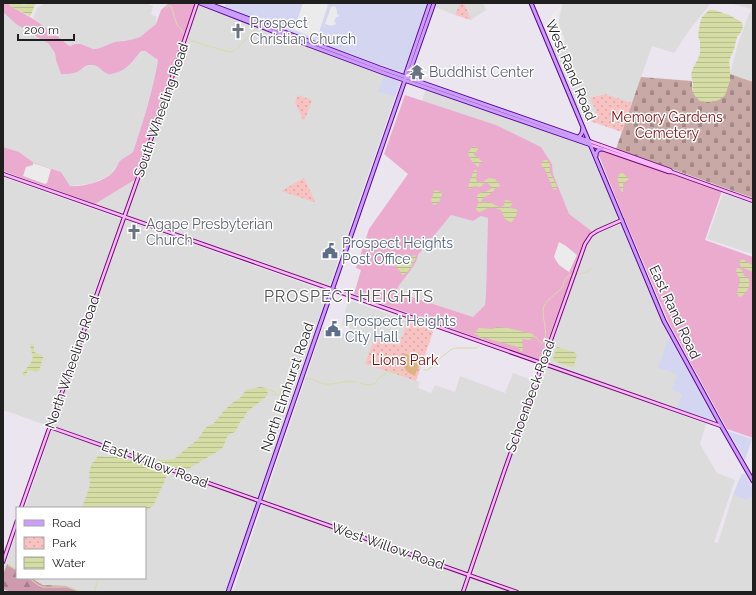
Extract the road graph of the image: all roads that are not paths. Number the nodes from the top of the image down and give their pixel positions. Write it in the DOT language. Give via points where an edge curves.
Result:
graph roads {
  1 [pos="196,3"];
  2 [pos="200,3"];
  3 [pos="208,3"];
  4 [pos="430,3"];
  5 [pos="434,3"];
  6 [pos="531,3"];
  7 [pos="406,78"];
  8 [pos="583,127"];
  9 [pos="579,137"];
  10 [pos="589,141"];
  11 [pos="591,145"];
  12 [pos="602,149"];
  13 [pos="596,156"];
  14 [pos="672,172"];
  15 [pos="3,174"];
  16 [pos="753,201"];
  17 [pos="124,216"];
  18 [pos="622,220"];
  19 [pos="332,290"];
  20 [pos="542,364"];
  21 [pos="50,427"];
  22 [pos="722,427"];
  23 [pos="753,481"];
  24 [pos="259,501"];
  25 [pos="21,507"];
  26 [pos="16,524"];
  27 [pos="3,562"];
  28 [pos="469,575"];
  29 [pos="228,592"];
  30 [pos="463,592"];
  31 [pos="517,592"];
  1 -- 17 [label="main road, South Wheeling Road"];
  2 -- 7 [label="main road" via="302,43"];
  3 -- 7 [label="main road"];
  4 -- 7 [label="main road, North Elmhurst Road"];
  5 -- 7 [label="main road, North Elmhurst Road"];
  6 -- 8 [label="main road, West Rand Road"];
  7 -- 9 [label="main road"];
  7 -- 11 [label="main road"];
  7 -- 19 [label="main road, North Elmhurst Road"];
  8 -- 9 [label="main road"];
  8 -- 10 [label="main road, West Rand Road"];
  9 -- 10 [label="main road"];
  10 -- 11 [label="main road, West Rand Road"];
  10 -- 14 [label="main road"];
  11 -- 12 [label="main road"];
  11 -- 13 [label="main road, East Rand Road"];
  12 -- 13 [label="main road" via="598,150"];
  12 -- 14 [label="main road"];
  13 -- 18 [label="main road, East Rand Road"];
  14 -- 16 [label="main road"];
  15 -- 17 [label="main road"];
  17 -- 19 [label="main road"];
  17 -- 21 [label="main road, North Wheeling Road"];
  18 -- 20 [label="main road, Schoenbeck Road" via="597,231 585,244"];
  18 -- 22 [label="main road, East Rand Road" via="664,321"];
  19 -- 20 [label="main road"];
  19 -- 24 [label="main road, North Elmhurst Road"];
  20 -- 22 [label="main road"];
  20 -- 28 [label="main road, Schoenbeck Road"];
  21 -- 24 [label="main road, East Willow Road"];
  21 -- 25 [label="main road, North Wheeling Road"];
  22 -- 23 [label="main road, East Rand Road"];
  24 -- 28 [label="main road, West Willow Road"];
  24 -- 29 [label="main road, North Elmhurst Road"];
  26 -- 27 [label="main road"];
  28 -- 30 [label="main road, Schoenbeck Road"];
  28 -- 31 [label="main road, West Willow Road"];
}
